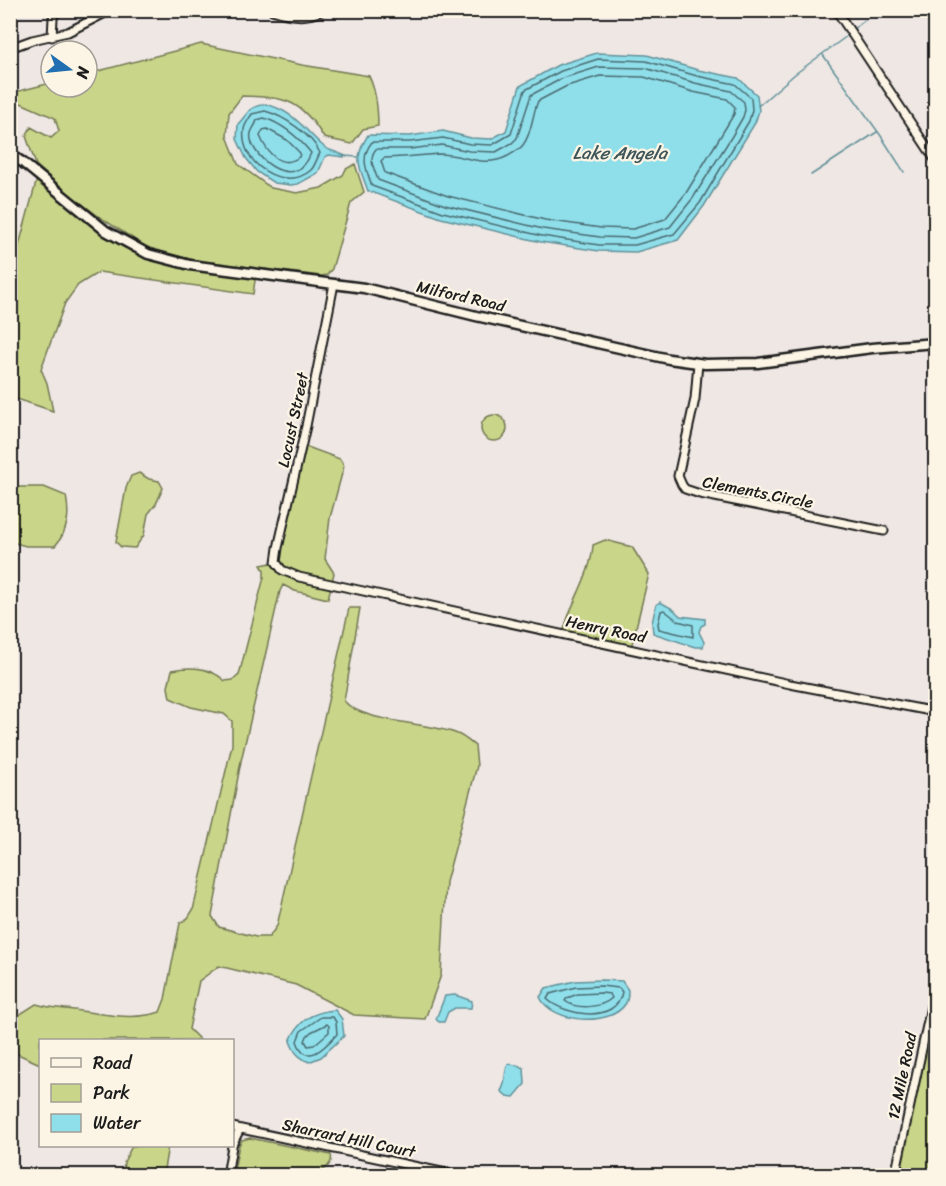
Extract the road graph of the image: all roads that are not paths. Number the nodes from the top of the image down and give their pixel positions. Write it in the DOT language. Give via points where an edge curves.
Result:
graph roads {
  1 [pos="57,10"];
  2 [pos="323,10"];
  3 [pos="836,10"];
  4 [pos="109,11"];
  5 [pos="275,11"];
  6 [pos="52,37"];
  7 [pos="10,48"];
  8 [pos="10,154"];
  9 [pos="936,161"];
  10 [pos="334,284"];
  11 [pos="936,344"];
  12 [pos="698,363"];
  13 [pos="884,531"];
  14 [pos="276,562"];
  15 [pos="936,712"];
  16 [pos="936,983"];
  17 [pos="236,1128"];
  18 [pos="232,1147"];
  19 [pos="227,1176"];
  20 [pos="460,1176"];
  21 [pos="895,1176"];
  1 -- 6 [label="street"];
  2 -- 5 [label="street" via="312,16"];
  3 -- 9 [label="street"];
  4 -- 6 [label="street"];
  6 -- 7 [label="street"];
  8 -- 10 [label="street, Milford Road" via="106,231 148,254 190,265"];
  10 -- 12 [label="street, Milford Road"];
  10 -- 14 [label="street, Locust Street"];
  11 -- 12 [label="street, Milford Road" via="758,363"];
  12 -- 13 [label="street, Clements Circle" via="695,399 678,469 685,489"];
  14 -- 15 [label="street, Henry Road" via="282,570 299,577"];
  16 -- 21 [label="street, 12 Mile Road"];
  17 -- 20 [label="street, Sharrard Hill Court"];
  18 -- 19 [label="street"];
}
